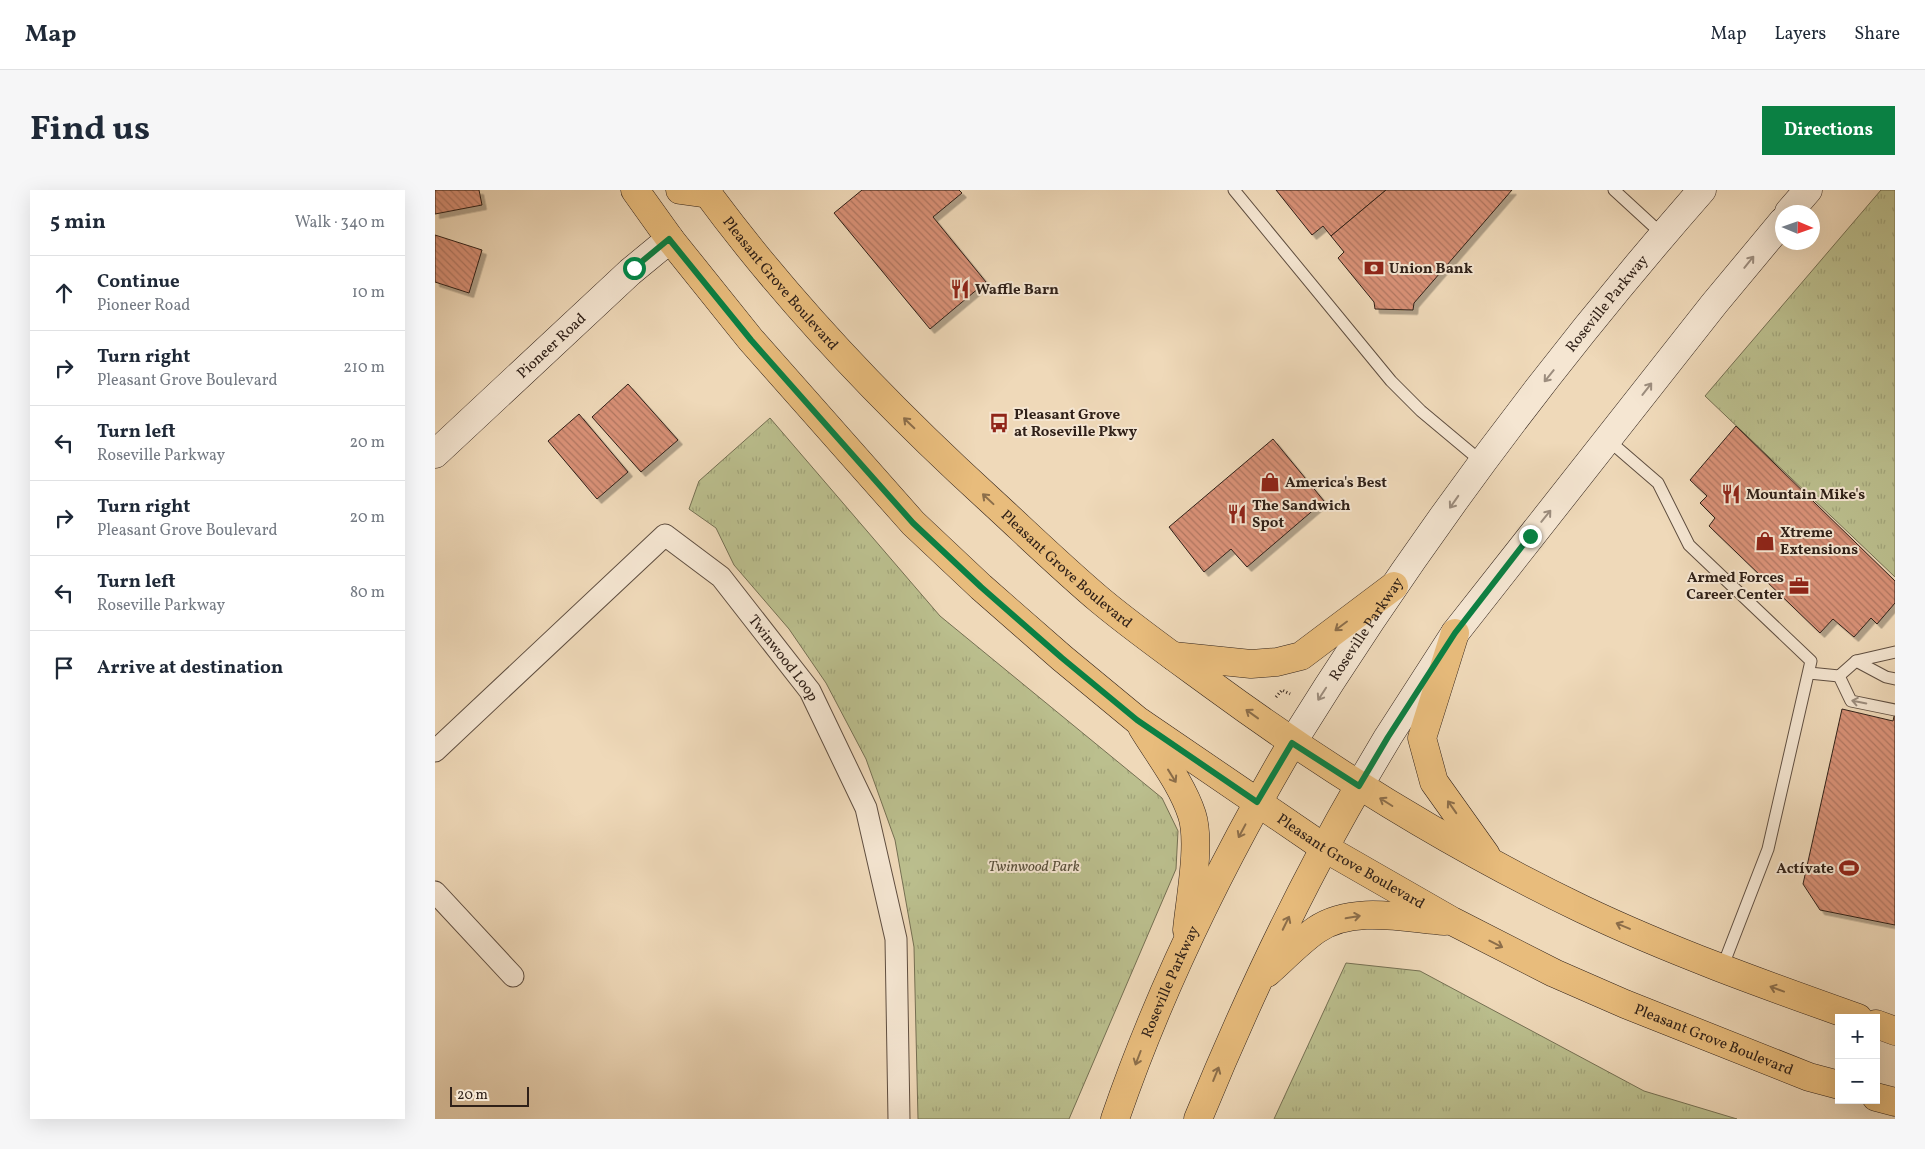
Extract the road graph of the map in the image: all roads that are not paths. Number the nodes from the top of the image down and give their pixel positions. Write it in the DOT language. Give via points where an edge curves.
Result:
graph roads {
  1 [pos="635,190"];
  2 [pos="680,190"];
  3 [pos="1234,190"];
  4 [pos="1614,190"];
  5 [pos="1702,190"];
  6 [pos="1808,190"];
  7 [pos="709,191"];
  8 [pos="1795,205"];
  9 [pos="1775,231"];
  10 [pos="1663,235"];
  11 [pos="669,239"];
  12 [pos="1607,439"];
  13 [pos="435,454"];
  14 [pos="1482,462"];
  15 [pos="1394,586"];
  16 [pos="1455,633"];
  17 [pos="1895,652"];
  18 [pos="1172,655"];
  19 [pos="1856,661"];
  20 [pos="1809,673"];
  21 [pos="1839,676"];
  22 [pos="1895,679"];
  23 [pos="1895,710"];
  24 [pos="1137,720"];
  25 [pos="1292,743"];
  26 [pos="435,751"];
  27 [pos="1359,786"];
  28 [pos="1257,802"];
  29 [pos="1323,847"];
  30 [pos="1490,861"];
  31 [pos="435,892"];
  32 [pos="1452,921"];
  33 [pos="1185,949"];
  34 [pos="1721,969"];
  35 [pos="513,976"];
  36 [pos="1256,982"];
  37 [pos="1847,1014"];
  38 [pos="1880,1025"];
  39 [pos="1895,1031"];
  40 [pos="1835,1085"];
  41 [pos="1880,1097"];
  42 [pos="1895,1102"];
  43 [pos="899,1119"];
  44 [pos="1115,1119"];
  45 [pos="1198,1119"];
  1 -- 11 [label="main road, Pleasant Grove Boulevard"];
  2 -- 7 [label="main road"];
  3 -- 14 [label="lane" via="1391,381"];
  4 -- 10 [label="lane"];
  5 -- 10 [label="main road, Roseville Parkway"];
  6 -- 8 [label="main road"];
  18 -- 7 [label="main road, Pleasant Grove Boulevard, one-way" via="1102,602 959,472 876,391 790,296"];
  12 -- 9 [label="main road, one-way"];
  10 -- 14 [label="main road, Roseville Parkway, one-way"];
  11 -- 13 [label="main road, Pioneer Road"];
  11 -- 24 [label="main road, Pleasant Grove Boulevard" via="751,340 913,523 981,587"];
  16 -- 12 [label="main road, one-way"];
  12 -- 20 [label="lane" via="1658,483 1689,546 1811,661"];
  14 -- 15 [label="main road, Roseville Parkway, one-way"];
  15 -- 18 [label="main road, one-way" via="1301,656 1251,664"];
  15 -- 25 [label="main road, Roseville Parkway, one-way"];
  16 -- 27 [label="main road"];
  30 -- 16 [label="main road, one-way" via="1434,782 1422,738"];
  17 -- 19 [label="lane"];
  25 -- 18 [label="main road, Pleasant Grove Boulevard, one-way"];
  19 -- 21 [label="lane"];
  19 -- 22 [label="lane"];
  20 -- 21 [label="lane"];
  20 -- 34 [label="lane" via="1768,849"];
  23 -- 21 [label="lane, one-way" via="1851,701"];
  24 -- 28 [label="main road, Pleasant Grove Boulevard"];
  24 -- 33 [label="main road, one-way" via="1184,795 1193,816 1195,840"];
  25 -- 27 [label="main road, Pleasant Grove Boulevard"];
  25 -- 28 [label="main road, Roseville Parkway"];
  26 -- 43 [label="street, Twinwood Loop" via="665,535 721,577 810,691 867,808 896,940"];
  27 -- 29 [label="main road"];
  30 -- 27 [label="main road, Pleasant Grove Boulevard, one-way"];
  28 -- 29 [label="main road, Pleasant Grove Boulevard"];
  28 -- 33 [label="main road, Roseville Parkway, one-way"];
  29 -- 32 [label="main road, Pleasant Grove Boulevard"];
  36 -- 29 [label="main road, one-way"];
  34 -- 30 [label="main road, Pleasant Grove Boulevard, one-way" via="1583,910"];
  31 -- 35 [label="street"];
  36 -- 32 [label="main road, one-way" via="1317,929 1340,919 1360,915"];
  32 -- 40 [label="main road, Pleasant Grove Boulevard, one-way" via="1554,973 1625,1004"];
  33 -- 44 [label="main road, Roseville Parkway, one-way"];
  37 -- 34 [label="main road, Pleasant Grove Boulevard, one-way"];
  45 -- 36 [label="main road, one-way"];
  38 -- 39 [label="main road"];
  41 -- 42 [label="main road"];
}
